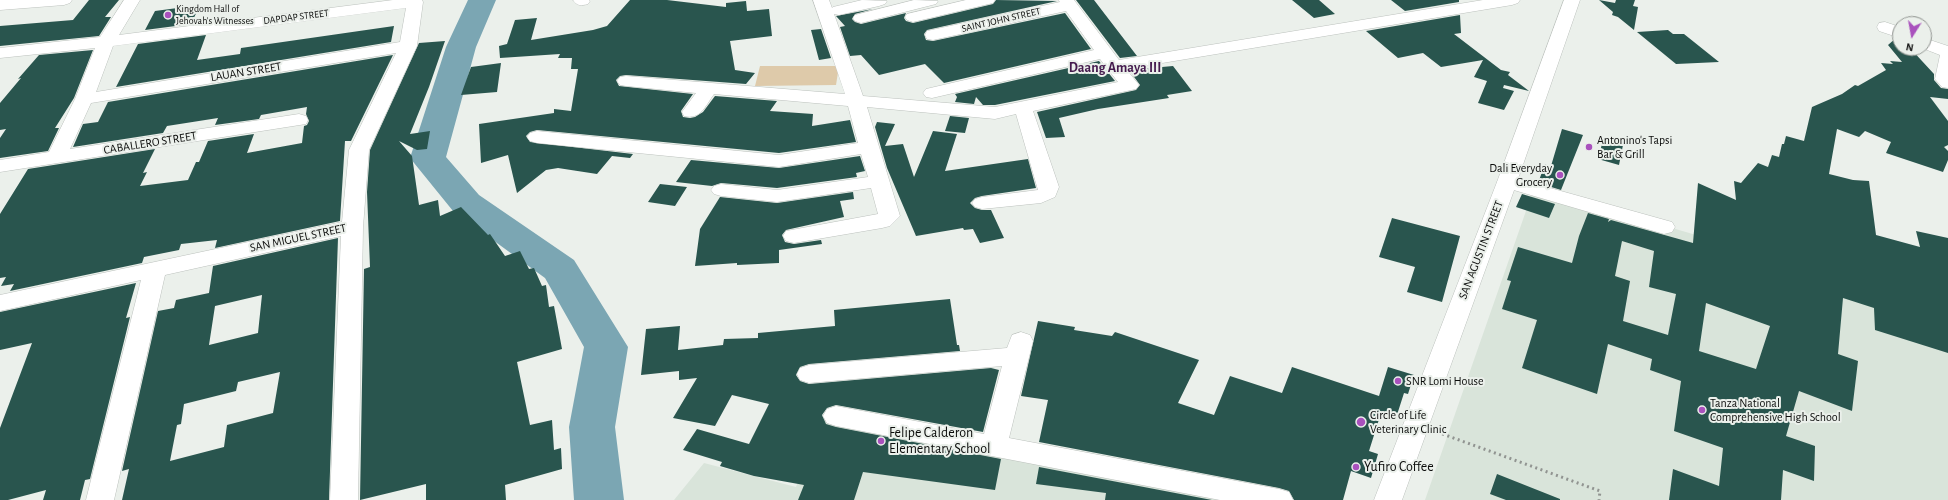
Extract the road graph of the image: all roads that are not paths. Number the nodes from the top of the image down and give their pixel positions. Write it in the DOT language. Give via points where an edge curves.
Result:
graph roads {
  1 [pos="64,0"];
  2 [pos="132,0"];
  3 [pos="821,0"];
  4 [pos="884,0"];
  5 [pos="935,0"];
  6 [pos="988,0"];
  7 [pos="1512,0"];
  8 [pos="1572,0"];
  9 [pos="1068,2"];
  10 [pos="0,5"];
  11 [pos="839,10"];
  12 [pos="913,17"];
  13 [pos="861,18"];
  14 [pos="933,35"];
  15 [pos="106,42"];
  16 [pos="1932,45"];
  17 [pos="408,46"];
  18 [pos="1948,52"];
  19 [pos="0,53"];
  20 [pos="1948,56"];
  21 [pos="1109,60"];
  22 [pos="626,81"];
  23 [pos="1947,81"];
  24 [pos="709,88"];
  25 [pos="932,94"];
  26 [pos="84,98"];
  27 [pos="856,101"];
  28 [pos="1023,108"];
  29 [pos="691,112"];
  30 [pos="299,120"];
  31 [pos="537,137"];
  32 [pos="869,147"];
  33 [pos="57,157"];
  34 [pos="4,170"];
  35 [pos="879,180"];
  36 [pos="1507,182"];
  37 [pos="722,190"];
  38 [pos="982,203"];
  39 [pos="352,227"];
  40 [pos="1664,227"];
  41 [pos="794,236"];
  42 [pos="155,270"];
  43 [pos="0,303"];
  44 [pos="809,374"];
  45 [pos="836,416"];
  46 [pos="994,447"];
  47 [pos="100,500"];
  48 [pos="344,500"];
  49 [pos="1279,500"];
  50 [pos="1388,500"];
  1 -- 10 [label="street"];
  2 -- 15 [label="street"];
  3 -- 27 [label="street"];
  4 -- 11 [label="street"];
  5 -- 13 [label="street"];
  6 -- 12 [label="street"];
  7 -- 21 [label="street"];
  8 -- 36 [label="street, SAN AGUSTIN STREET"];
  9 -- 14 [label="street, SAINT JOHN STREET"];
  9 -- 21 [label="street"];
  15 -- 17 [label="street, DAPDAP STREET" via="415,2"];
  15 -- 19 [label="street, DAPDAP STREET"];
  15 -- 26 [label="street"];
  16 -- 18 [label="street"];
  17 -- 26 [label="street, LAUAN STREET"];
  17 -- 39 [label="street" via="360,150"];
  20 -- 23 [label="street"];
  21 -- 25 [label="street"];
  21 -- 28 [label="street" via="1130,85"];
  22 -- 24 [label="street"];
  24 -- 27 [label="street"];
  24 -- 29 [label="street"];
  26 -- 33 [label="street"];
  27 -- 28 [label="street" via="995,113"];
  27 -- 32 [label="street"];
  28 -- 38 [label="street" via="1049,187 1048,194 1041,197"];
  30 -- 33 [label="street, CABALLERO STREET"];
  31 -- 32 [label="street" via="779,161"];
  32 -- 35 [label="street"];
  33 -- 34 [label="street, CABALLERO STREET"];
  35 -- 37 [label="street" via="777,196"];
  35 -- 41 [label="street" via="889,216 882,221"];
  36 -- 40 [label="street"];
  36 -- 50 [label="street, SAN AGUSTIN STREET"];
  39 -- 42 [label="street, SAN MIGUEL STREET"];
  39 -- 48 [label="street, SAN MIGUEL STREET"];
  42 -- 43 [label="street, SAN MIGUEL STREET"];
  42 -- 47 [label="street"];
  44 -- 46 [label="street" via="1019,349"];
  45 -- 46 [label="street"];
  46 -- 49 [label="street"];
}
